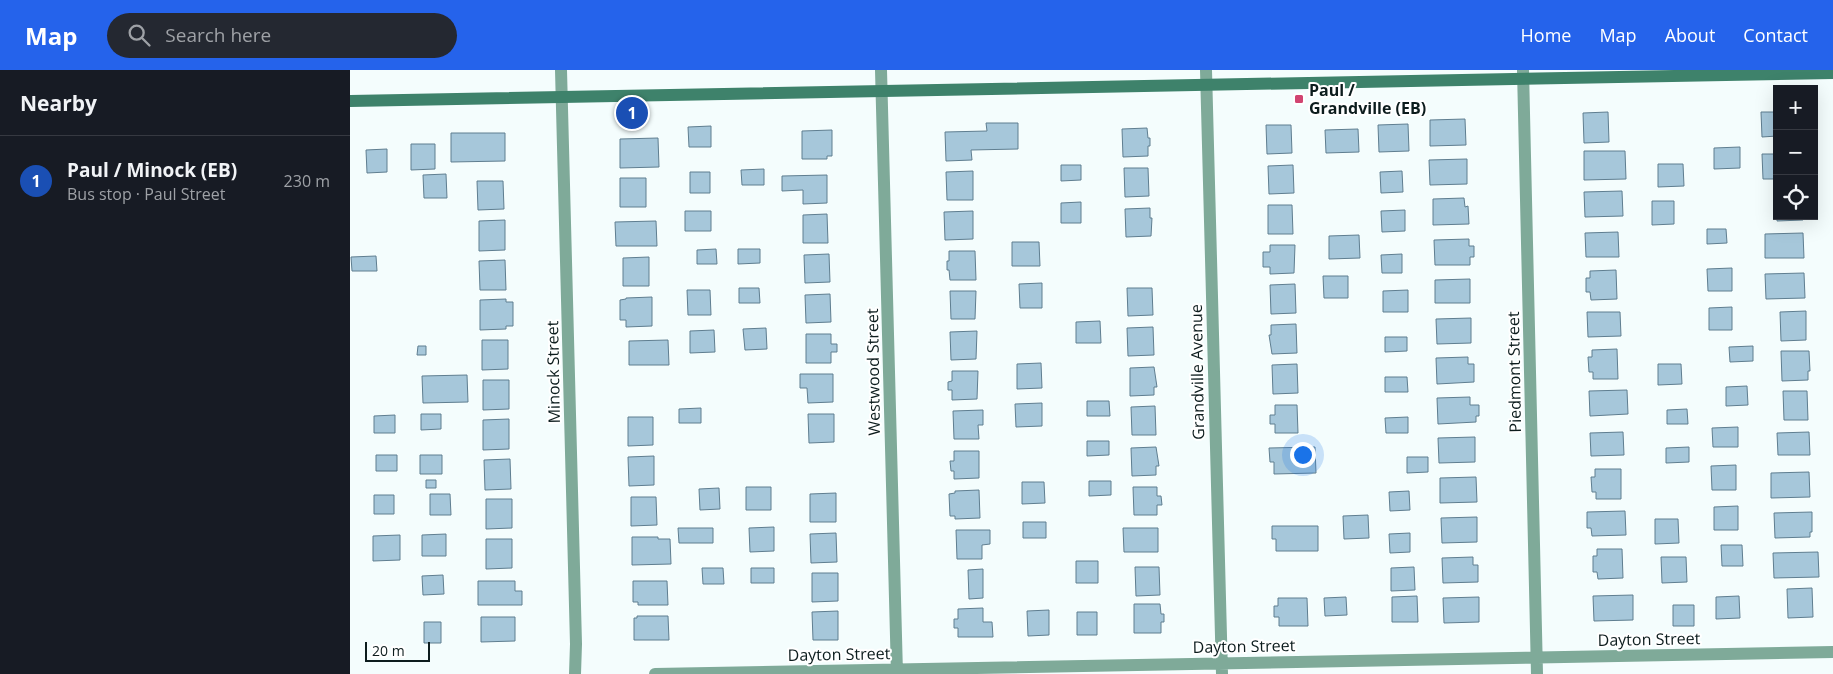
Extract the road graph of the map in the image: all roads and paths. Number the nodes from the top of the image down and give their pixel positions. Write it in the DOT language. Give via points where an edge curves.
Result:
graph roads {
  1 [pos="560,70"];
  2 [pos="881,70"];
  3 [pos="1206,70"];
  4 [pos="1833,74"];
  5 [pos="1523,75"];
  6 [pos="1207,86"];
  7 [pos="882,91"];
  8 [pos="561,97"];
  9 [pos="350,102"];
  10 [pos="1833,652"];
  11 [pos="1537,657"];
  12 [pos="1222,668"];
  13 [pos="896,672"];
  14 [pos="575,674"];
  15 [pos="655,674"];
  16 [pos="1537,674"];
  1 -- 8 [label="street, Minock Street"];
  2 -- 7 [label="street, Westwood Street"];
  3 -- 6 [label="street, Grandville Avenue"];
  4 -- 5 [label="street"];
  5 -- 6 [label="street"];
  5 -- 11 [label="street, Piedmont Street"];
  6 -- 7 [label="street"];
  6 -- 12 [label="street, Grandville Avenue"];
  7 -- 8 [label="street"];
  7 -- 13 [label="street, Westwood Street"];
  8 -- 9 [label="street"];
  8 -- 14 [label="street, Minock Street"];
  10 -- 11 [label="street, Dayton Street"];
  11 -- 12 [label="street, Dayton Street"];
  11 -- 16 [label="street, Piedmont Street"];
  12 -- 13 [label="street, Dayton Street"];
  13 -- 15 [label="street, Dayton Street"];
}
